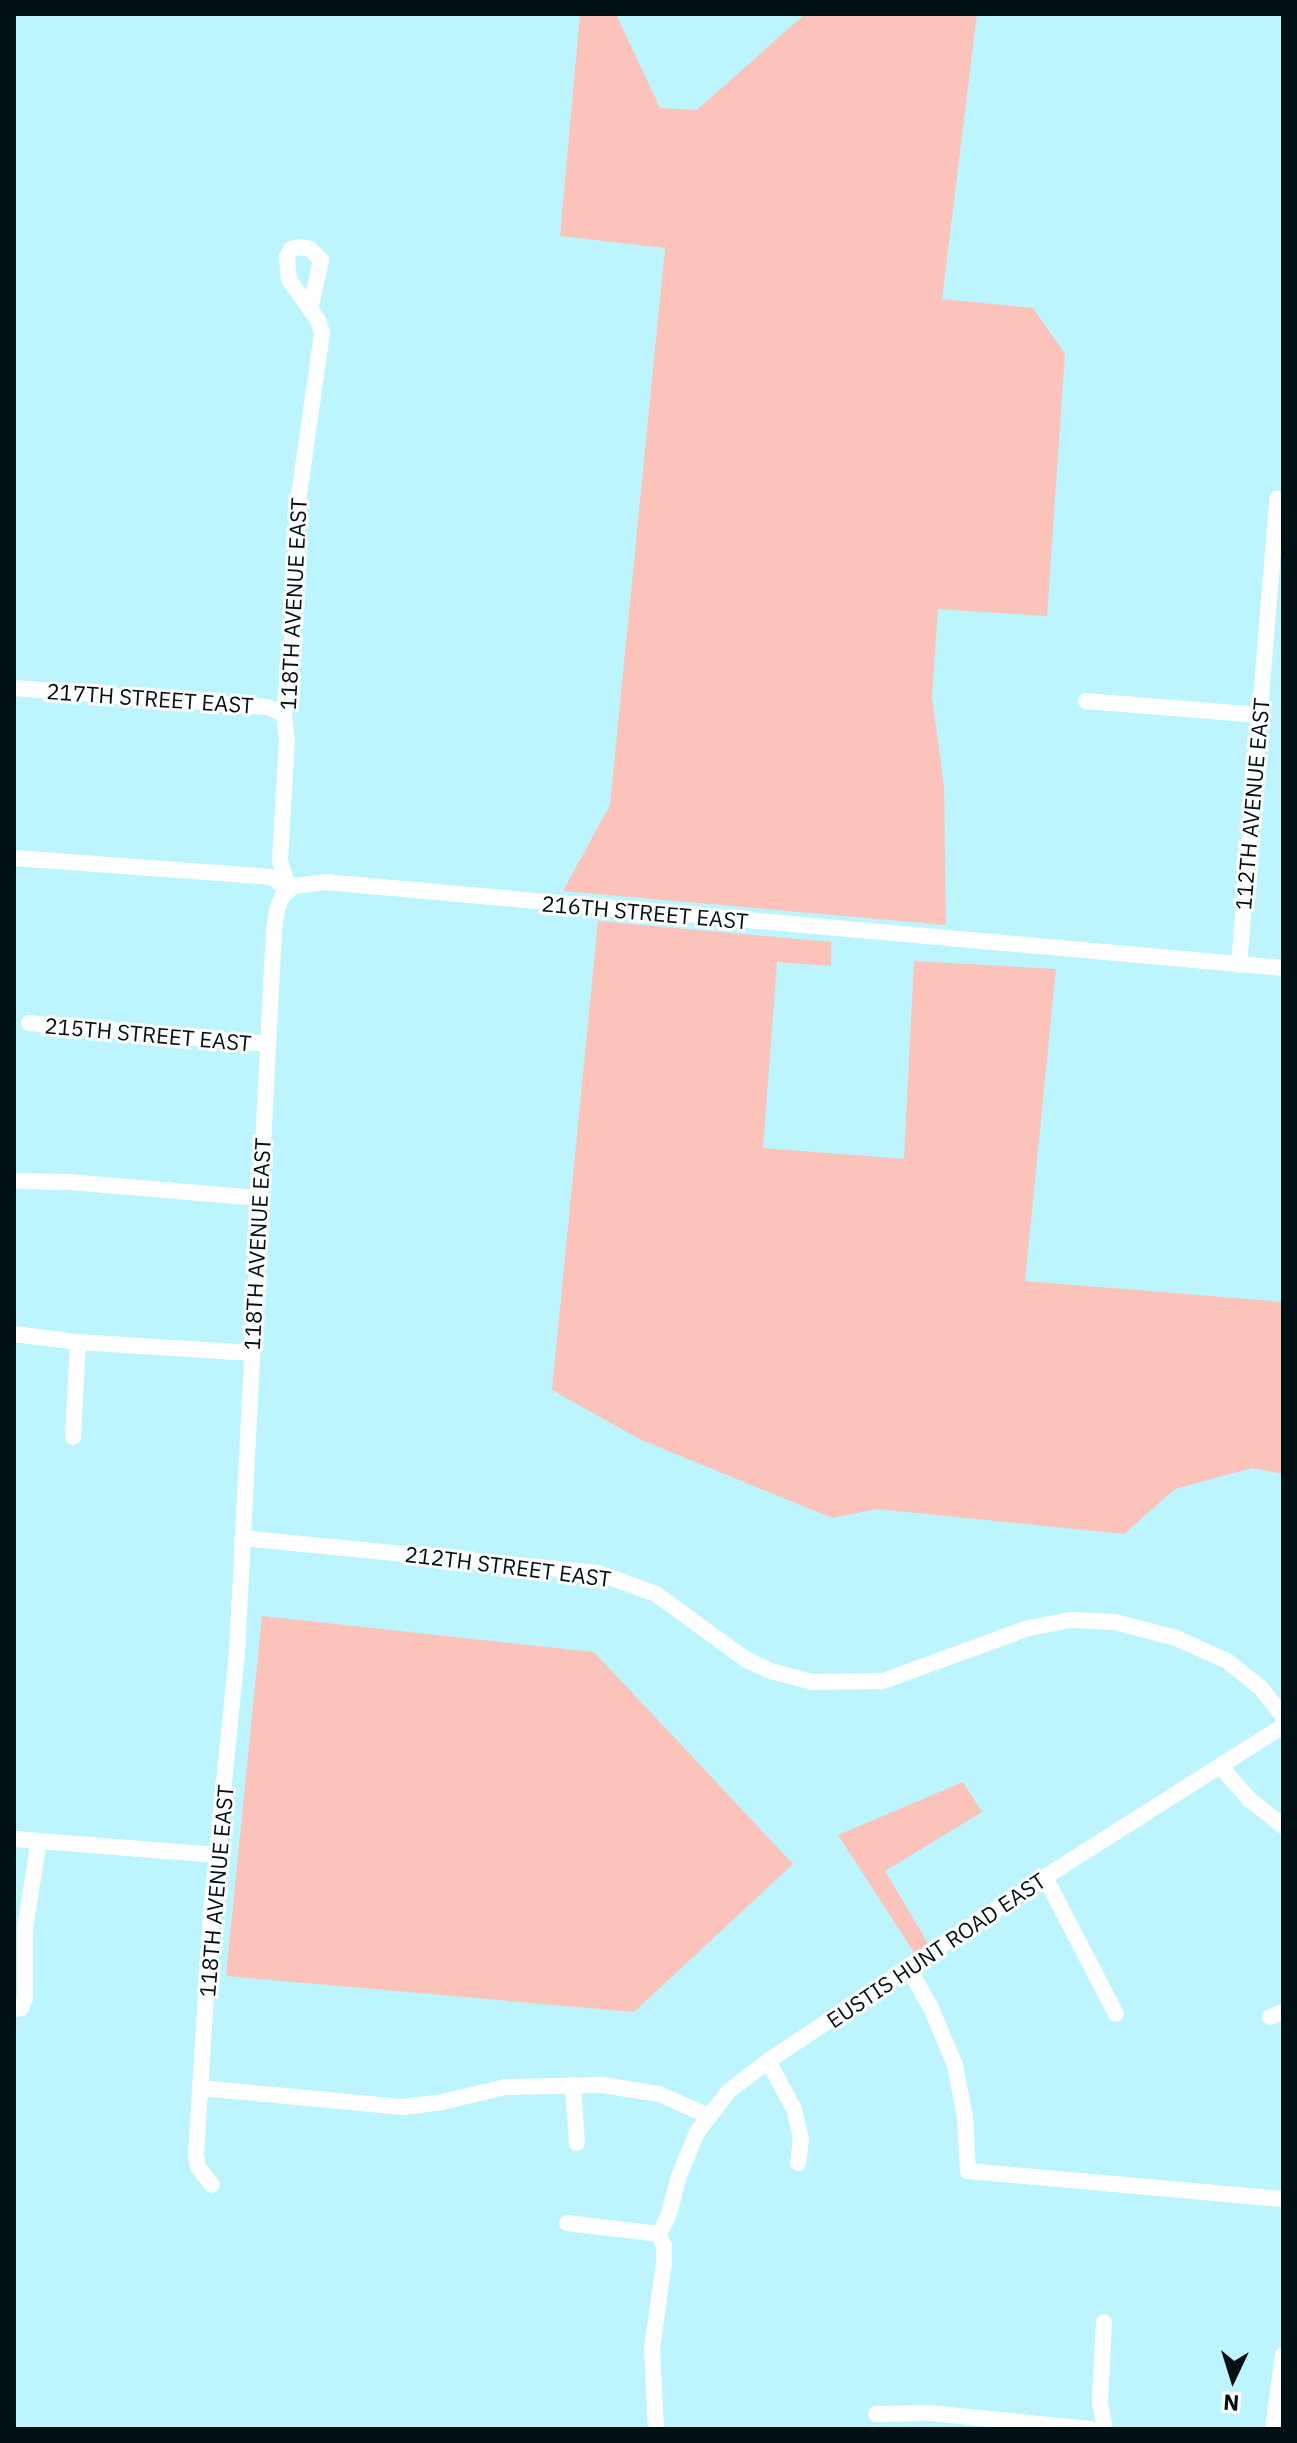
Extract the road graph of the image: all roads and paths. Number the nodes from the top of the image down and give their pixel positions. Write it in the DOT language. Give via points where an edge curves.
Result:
graph roads {
  1 [pos="310,310"];
  2 [pos="1277,499"];
  3 [pos="14,688"];
  4 [pos="1086,701"];
  5 [pos="284,714"];
  6 [pos="1259,715"];
  7 [pos="14,858"];
  8 [pos="289,890"];
  9 [pos="1239,965"];
  10 [pos="1283,968"];
  11 [pos="29,1023"];
  12 [pos="267,1044"];
  13 [pos="14,1181"];
  14 [pos="260,1198"];
  15 [pos="14,1334"];
  16 [pos="78,1342"];
  17 [pos="252,1353"];
  18 [pos="73,1437"];
  19 [pos="242,1538"];
  20 [pos="1283,1716"];
  21 [pos="1283,1726"];
  22 [pos="1220,1766"];
  23 [pos="1283,1826"];
  24 [pos="14,1839"];
  25 [pos="39,1841"];
  26 [pos="217,1855"];
  27 [pos="1045,1877"];
  28 [pos="909,1969"];
  29 [pos="14,2009"];
  30 [pos="1116,2014"];
  31 [pos="768,2061"];
  32 [pos="573,2085"];
  33 [pos="201,2088"];
  34 [pos="707,2115"];
  35 [pos="577,2143"];
  36 [pos="798,2163"];
  37 [pos="212,2185"];
  38 [pos="1283,2199"];
  39 [pos="567,2223"];
  40 [pos="659,2234"];
  41 [pos="1104,2322"];
  42 [pos="1283,2355"];
  43 [pos="876,2414"];
  44 [pos="656,2429"];
  45 [pos="1091,2429"];
  46 [pos="1105,2429"];
  47 [pos="1273,2429"];
  1 -- 5 [label="street, 118TH AVENUE EAST" via="322,333 299,495"];
  2 -- 6 [label="street, 112TH AVENUE EAST"];
  3 -- 5 [label="street, 217TH STREET EAST" via="267,707"];
  4 -- 6 [label="street"];
  5 -- 8 [label="street, 118TH AVENUE EAST" via="280,860"];
  6 -- 9 [label="street, 112TH AVENUE EAST"];
  7 -- 8 [label="street" via="271,877"];
  8 -- 9 [label="street, 216TH STREET EAST" via="325,882"];
  8 -- 12 [label="street, 118TH AVENUE EAST" via="277,909"];
  9 -- 10 [label="street, 216TH STREET EAST"];
  11 -- 12 [label="street, 215TH STREET EAST"];
  12 -- 14 [label="street, 118TH AVENUE EAST"];
  13 -- 14 [label="street"];
  14 -- 17 [label="street, 118TH AVENUE EAST"];
  15 -- 16 [label="street"];
  16 -- 17 [label="street"];
  16 -- 18 [label="street"];
  17 -- 19 [label="street, 118TH AVENUE EAST"];
  19 -- 20 [label="street, 212TH STREET EAST" via="598,1573 656,1594 745,1659 812,1682 883,1681 1029,1628 1071,1620 1115,1622 1176,1638 1227,1661 1261,1688"];
  19 -- 26 [label="street, 118TH AVENUE EAST" via="237,1653"];
  21 -- 22 [label="street, EUSTIS HUNT ROAD EAST"];
  22 -- 23 [label="street"];
  22 -- 27 [label="street, EUSTIS HUNT ROAD EAST"];
  24 -- 25 [label="street"];
  25 -- 26 [label="street"];
  25 -- 29 [label="street" via="25,1928 25,1998 21,2008"];
  26 -- 33 [label="street, 118TH AVENUE EAST"];
  27 -- 28 [label="street, EUSTIS HUNT ROAD EAST"];
  27 -- 30 [label="street"];
  28 -- 31 [label="street, EUSTIS HUNT ROAD EAST"];
  28 -- 38 [label="street" via="955,2065 967,2129 968,2171"];
  31 -- 34 [label="street, EUSTIS HUNT ROAD EAST"];
  31 -- 36 [label="street" via="794,2109 801,2139"];
  32 -- 33 [label="street" via="505,2087 403,2107"];
  32 -- 34 [label="street" via="640,2090"];
  32 -- 35 [label="street"];
  33 -- 37 [label="street, 118TH AVENUE EAST" via="196,2154 198,2167"];
  34 -- 40 [label="street, EUSTIS HUNT ROAD EAST"];
  39 -- 40 [label="street"];
  40 -- 44 [label="street" via="664,2262 652,2349"];
  41 -- 46 [label="street" via="1100,2402"];
  42 -- 47 [label="street"];
  43 -- 45 [label="street" via="930,2413"];
}
